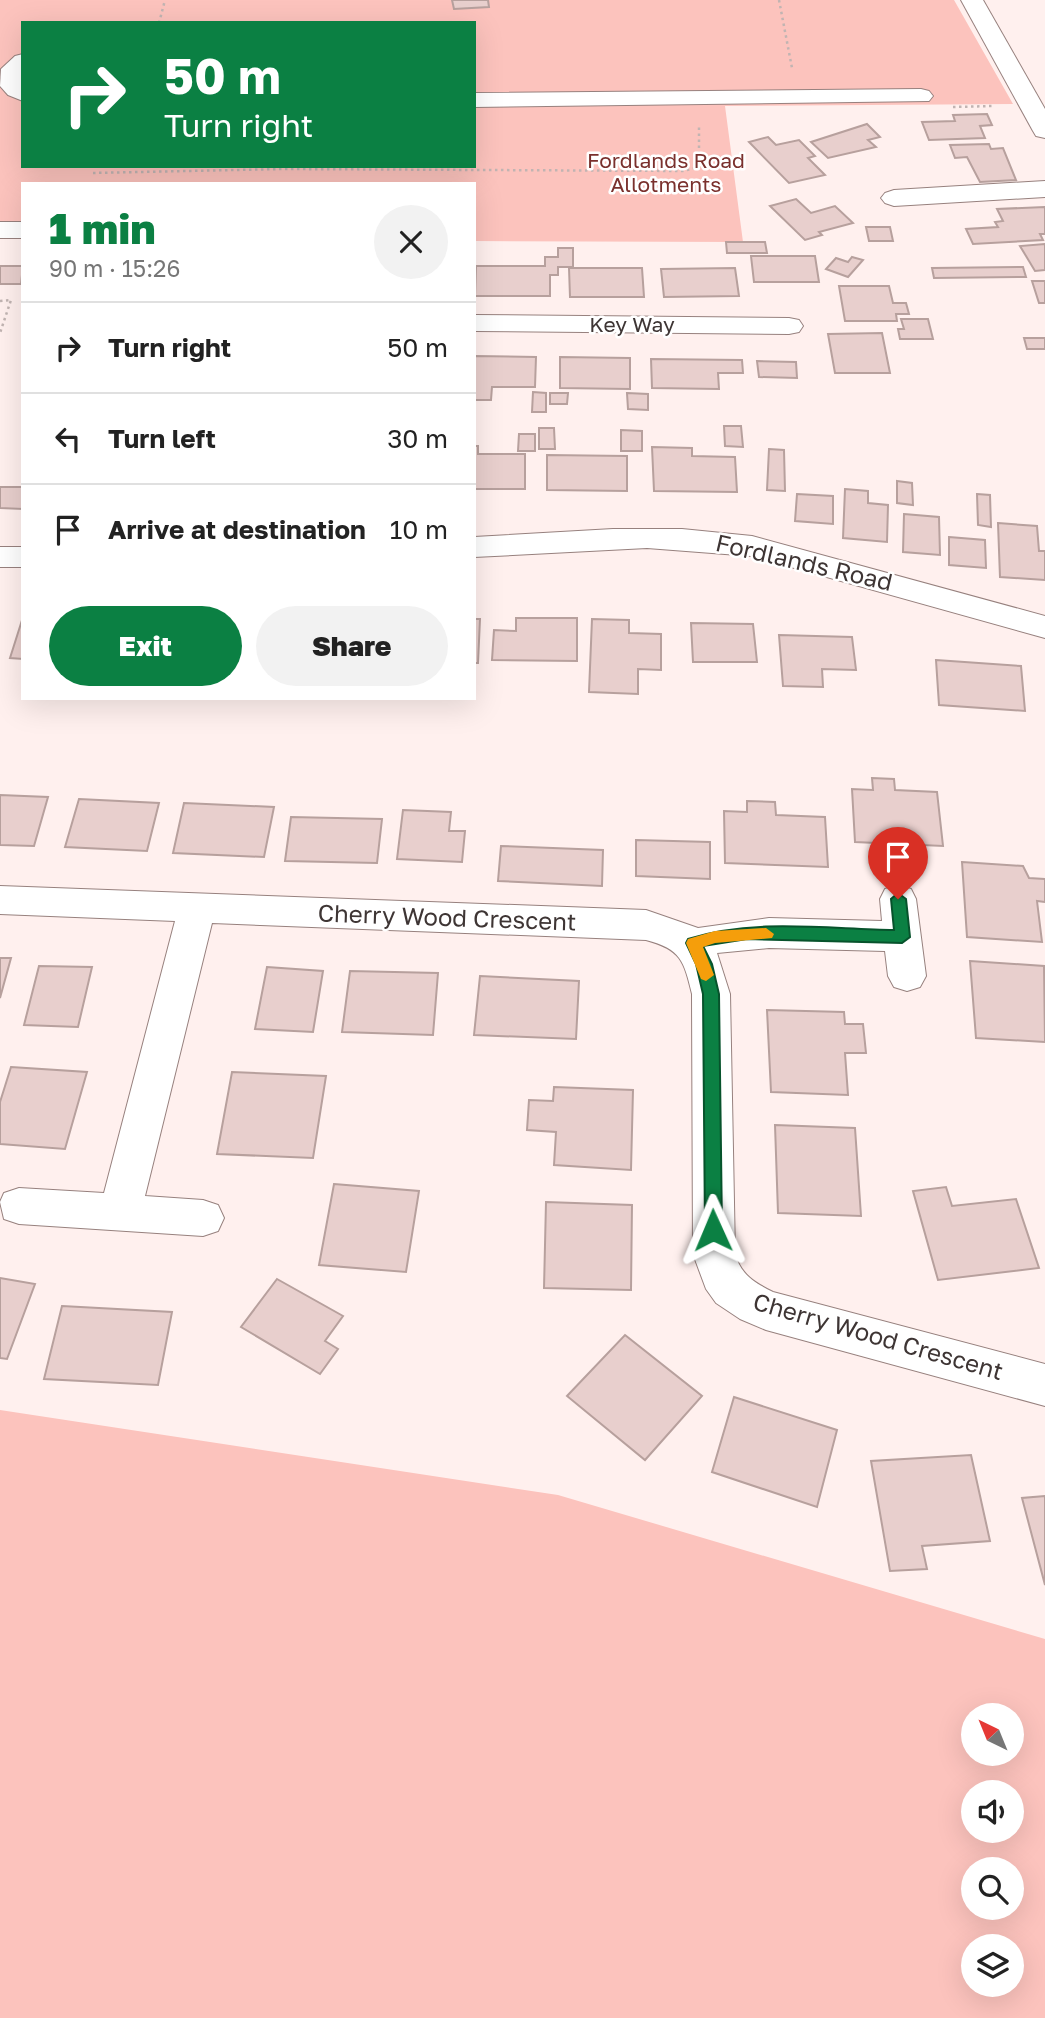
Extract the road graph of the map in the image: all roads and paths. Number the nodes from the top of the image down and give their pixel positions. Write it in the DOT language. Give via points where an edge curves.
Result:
graph roads {
  1 [pos="165,0"];
  2 [pos="779,0"];
  3 [pos="972,0"];
  4 [pos="160,21"];
  5 [pos="21,63"];
  6 [pos="21,95"];
  7 [pos="921,96"];
  8 [pos="0,97"];
  9 [pos="21,97"];
  10 [pos="798,97"];
  11 [pos="476,100"];
  12 [pos="1031,105"];
  13 [pos="950,107"];
  14 [pos="704,117"];
  15 [pos="1045,131"];
  16 [pos="93,173"];
  17 [pos="1045,189"];
  18 [pos="894,198"];
  19 [pos="0,230"];
  20 [pos="21,230"];
  21 [pos="0,300"];
  22 [pos="476,323"];
  23 [pos="789,326"];
  24 [pos="0,333"];
  25 [pos="476,547"];
  26 [pos="0,557"];
  27 [pos="21,557"];
  28 [pos="1045,626"];
  29 [pos="898,899"];
  30 [pos="0,900"];
  31 [pos="197,908"];
  32 [pos="902,937"];
  33 [pos="694,943"];
  34 [pos="907,976"];
  35 [pos="19,1206"];
  36 [pos="120,1212"];
  37 [pos="203,1218"];
  38 [pos="1045,1385"];
  1 -- 4 [label="path"];
  2 -- 10 [label="path"];
  3 -- 12 [label="street"];
  5 -- 6 [label="street" via="9,74 9,81"];
  7 -- 10 [label="street"];
  8 -- 9 [label="street"];
  10 -- 11 [label="street"];
  12 -- 13 [label="path"];
  12 -- 15 [label="street"];
  14 -- 16 [label="path" via="699,125 699,162 696,169 684,171"];
  17 -- 18 [label="street"];
  19 -- 20 [label="street"];
  21 -- 24 [label="path" via="11,300"];
  22 -- 23 [label="street, Key Way"];
  25 -- 28 [label="street, Fordlands Road" via="661,536 707,539 752,546"];
  26 -- 27 [label="street"];
  29 -- 32 [label="street"];
  30 -- 31 [label="street, Cherry Wood Crescent"];
  31 -- 33 [label="street, Cherry Wood Crescent" via="646,925 676,932"];
  31 -- 36 [label="street"];
  32 -- 33 [label="street" via="747,933"];
  32 -- 34 [label="street"];
  33 -- 38 [label="street, Cherry Wood Crescent" via="711,994 714,1254 719,1276 738,1296 766,1310"];
  35 -- 36 [label="street"];
  36 -- 37 [label="street"];
}
